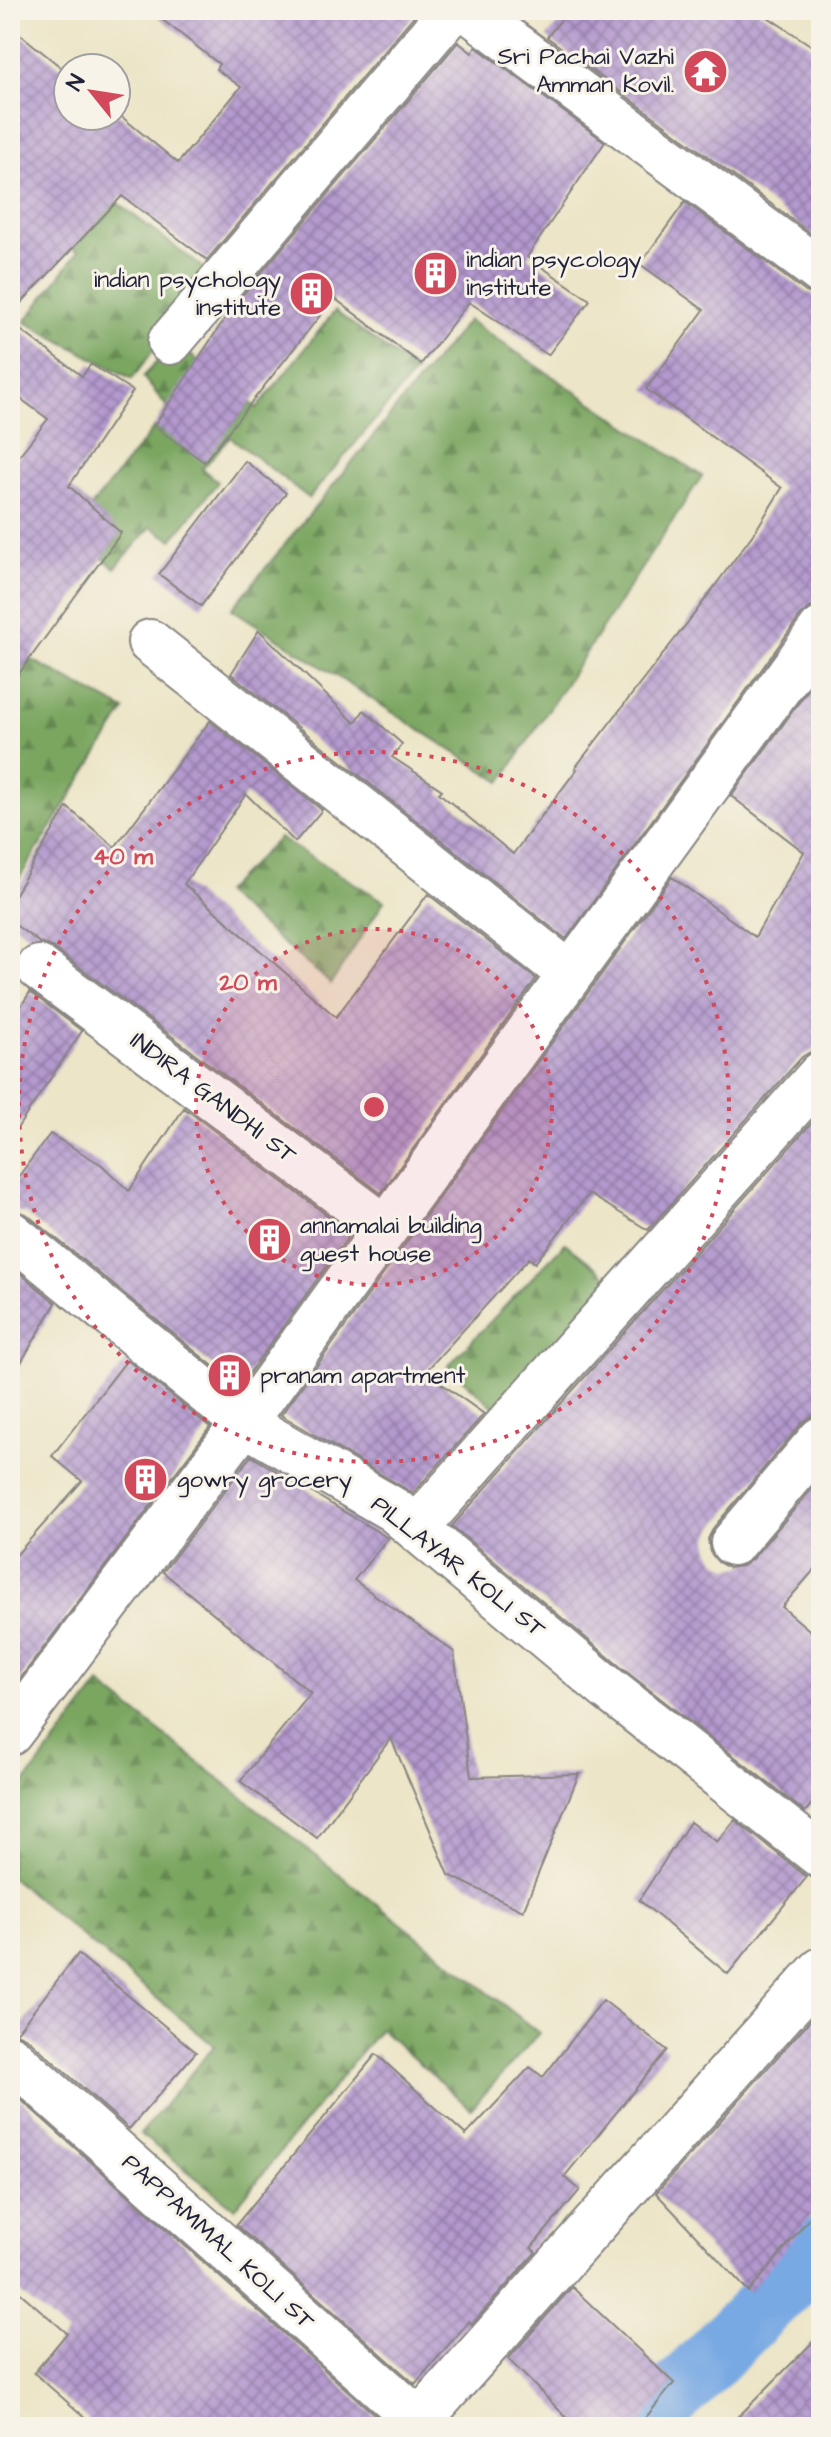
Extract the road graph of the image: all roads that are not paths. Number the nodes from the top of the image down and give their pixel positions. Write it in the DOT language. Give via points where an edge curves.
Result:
graph roads {
  1 [pos="452,10"];
  2 [pos="468,10"];
  3 [pos="821,272"];
  4 [pos="170,342"];
  5 [pos="821,630"];
  6 [pos="150,642"];
  7 [pos="39,968"];
  8 [pos="570,974"];
  9 [pos="821,1074"];
  10 [pos="386,1228"];
  11 [pos="10,1233"];
  12 [pos="244,1423"];
  13 [pos="821,1439"];
  14 [pos="418,1529"];
  15 [pos="733,1543"];
  16 [pos="10,1733"];
  17 [pos="821,1856"];
  18 [pos="821,1970"];
  19 [pos="10,2057"];
  20 [pos="423,2424"];
  1 -- 4 [label="street"];
  2 -- 3 [label="street"];
  5 -- 8 [label="street"];
  6 -- 8 [label="street"];
  7 -- 10 [label="street, INDIRA GANDHI ST"];
  8 -- 10 [label="street"];
  9 -- 14 [label="street"];
  10 -- 12 [label="street"];
  11 -- 12 [label="street, PILLAYAR KOLI ST"];
  12 -- 14 [label="street, PILLAYAR KOLI ST"];
  12 -- 16 [label="street"];
  13 -- 15 [label="street"];
  14 -- 17 [label="street, PILLAYAR KOLI ST" via="607,1688"];
  18 -- 20 [label="street"];
  19 -- 20 [label="street, PAPPAMMAL KOLI ST"];
}
